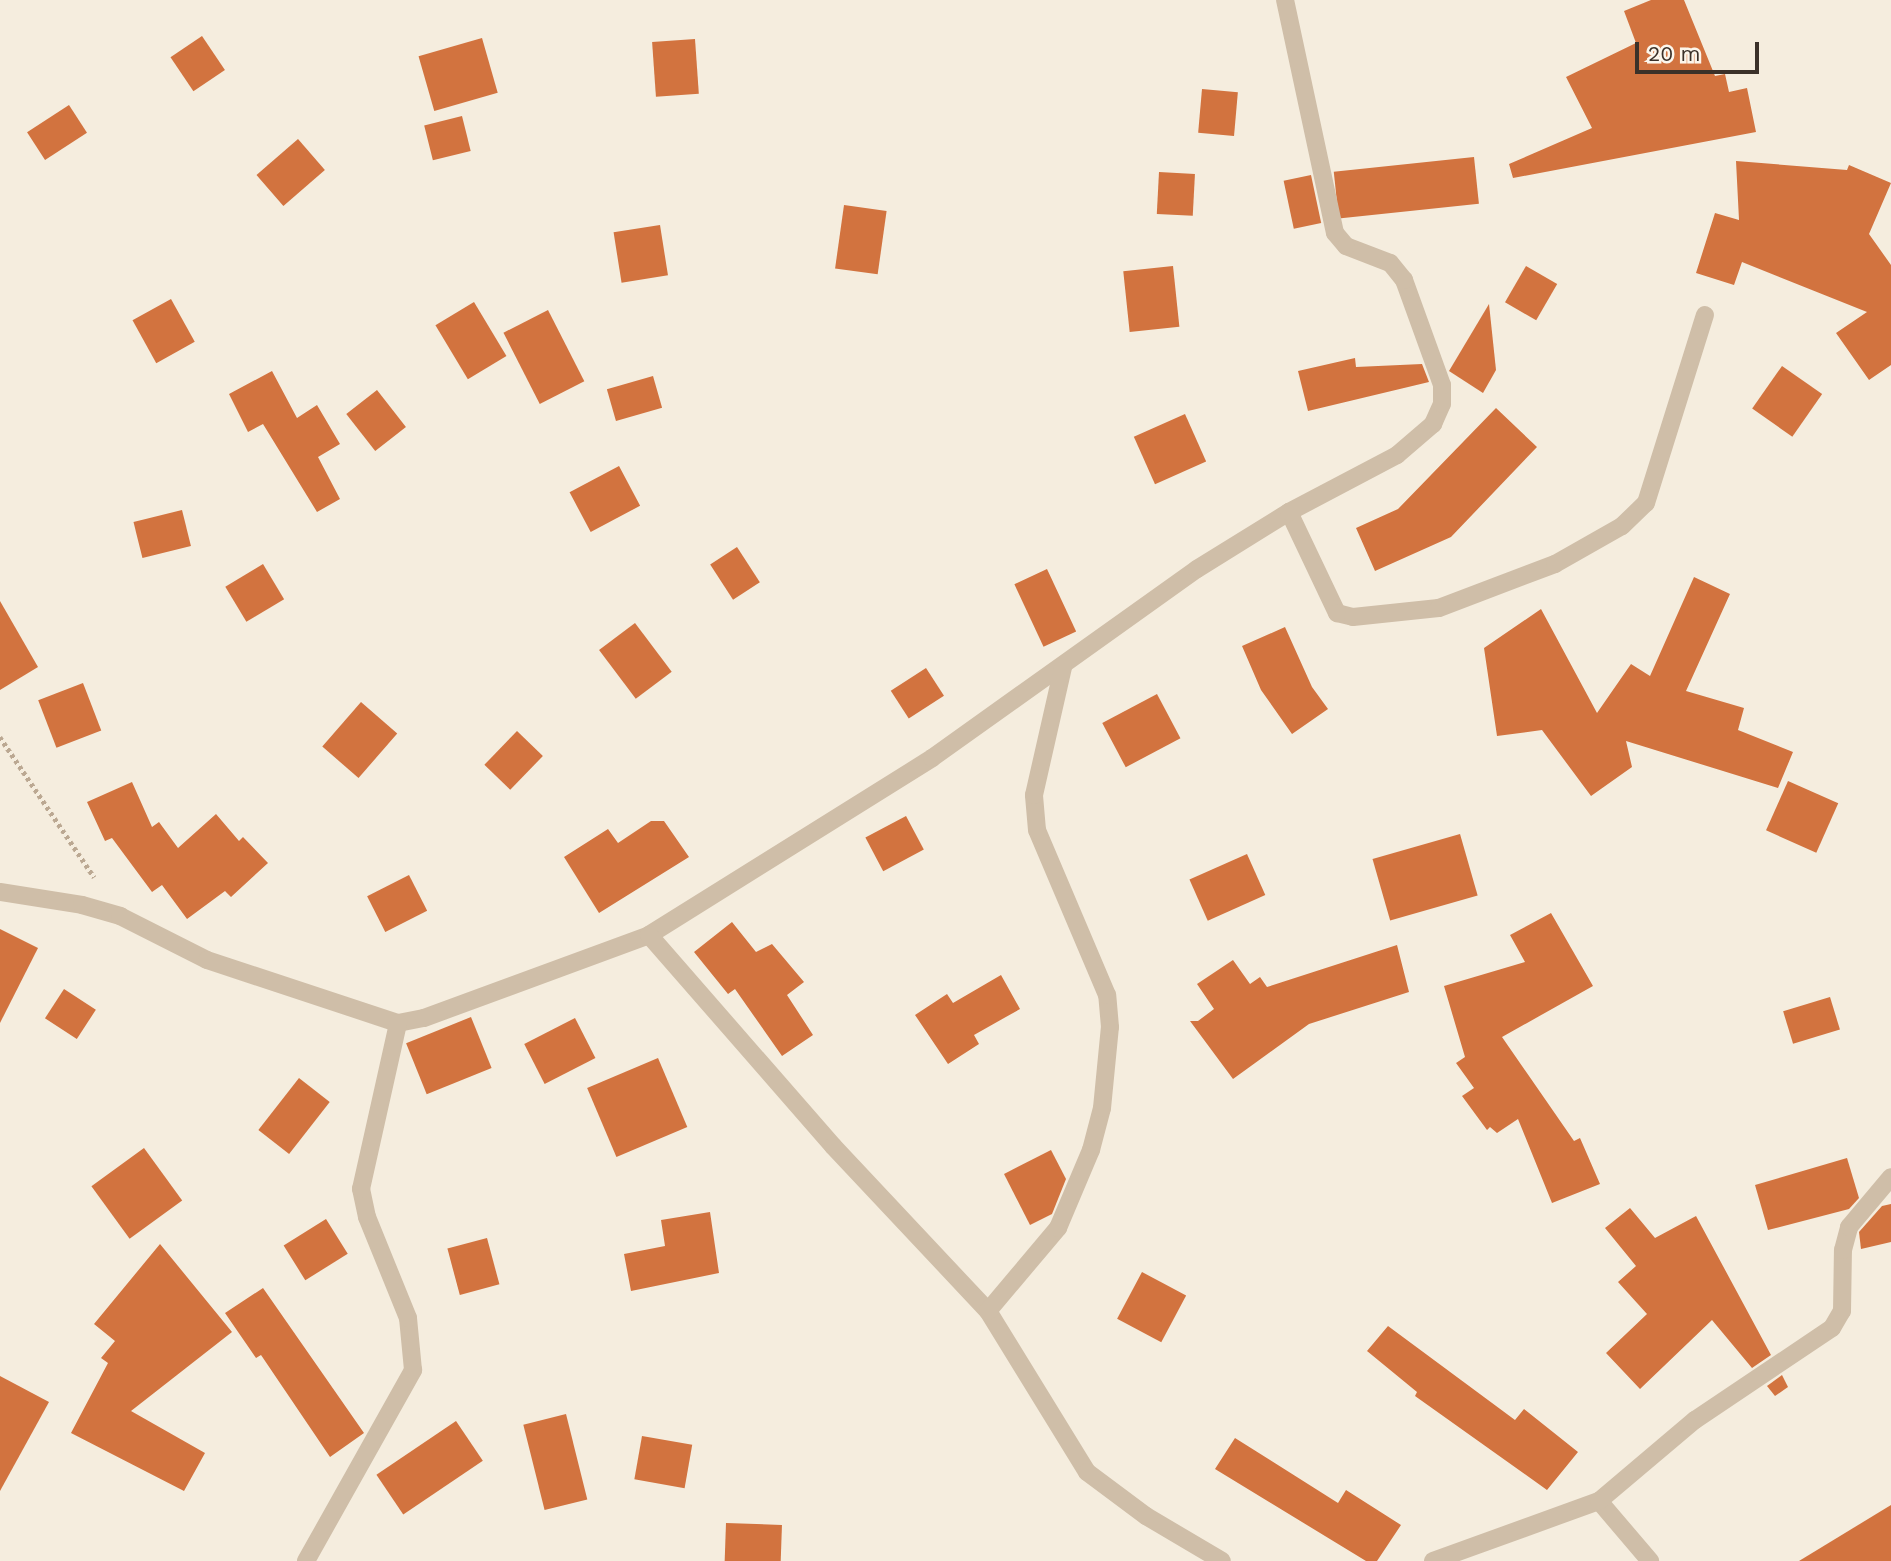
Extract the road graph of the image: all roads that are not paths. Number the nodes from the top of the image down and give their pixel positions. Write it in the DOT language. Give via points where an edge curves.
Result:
graph roads {
  1 [pos="1285,0"];
  2 [pos="1705,316"];
  3 [pos="1289,512"];
  4 [pos="1063,667"];
  5 [pos="0,892"];
  6 [pos="649,935"];
  7 [pos="398,1023"];
  8 [pos="1891,1177"];
  9 [pos="988,1311"];
  10 [pos="1599,1501"];
  11 [pos="1440,1560"];
  12 [pos="306,1561"];
  13 [pos="1222,1561"];
  14 [pos="1650,1561"];
  1 -- 3 [label="street" via="1335,233 1346,246 1390,263 1404,280 1442,385 1442,404 1424,436"];
  2 -- 3 [label="street" via="1646,503 1622,526 1555,564 1439,608 1353,617 1337,613"];
  3 -- 4 [label="street" via="1197,569"];
  4 -- 6 [label="street" via="932,758"];
  4 -- 9 [label="street" via="1034,795 1037,830 1107,995 1110,1027 1102,1108 1091,1150 1058,1228"];
  5 -- 7 [label="street" via="120,916 207,960"];
  6 -- 7 [label="street" via="498,993"];
  6 -- 9 [label="street" via="833,1146"];
  7 -- 12 [label="street" via="361,1189 367,1217 408,1318 413,1370"];
  8 -- 10 [label="street" via="1849,1227 1843,1250 1842,1311 1832,1328 1695,1420"];
  9 -- 13 [label="street" via="1087,1472 1146,1517"];
  10 -- 11 [label="street"];
  10 -- 14 [label="street"];
}
